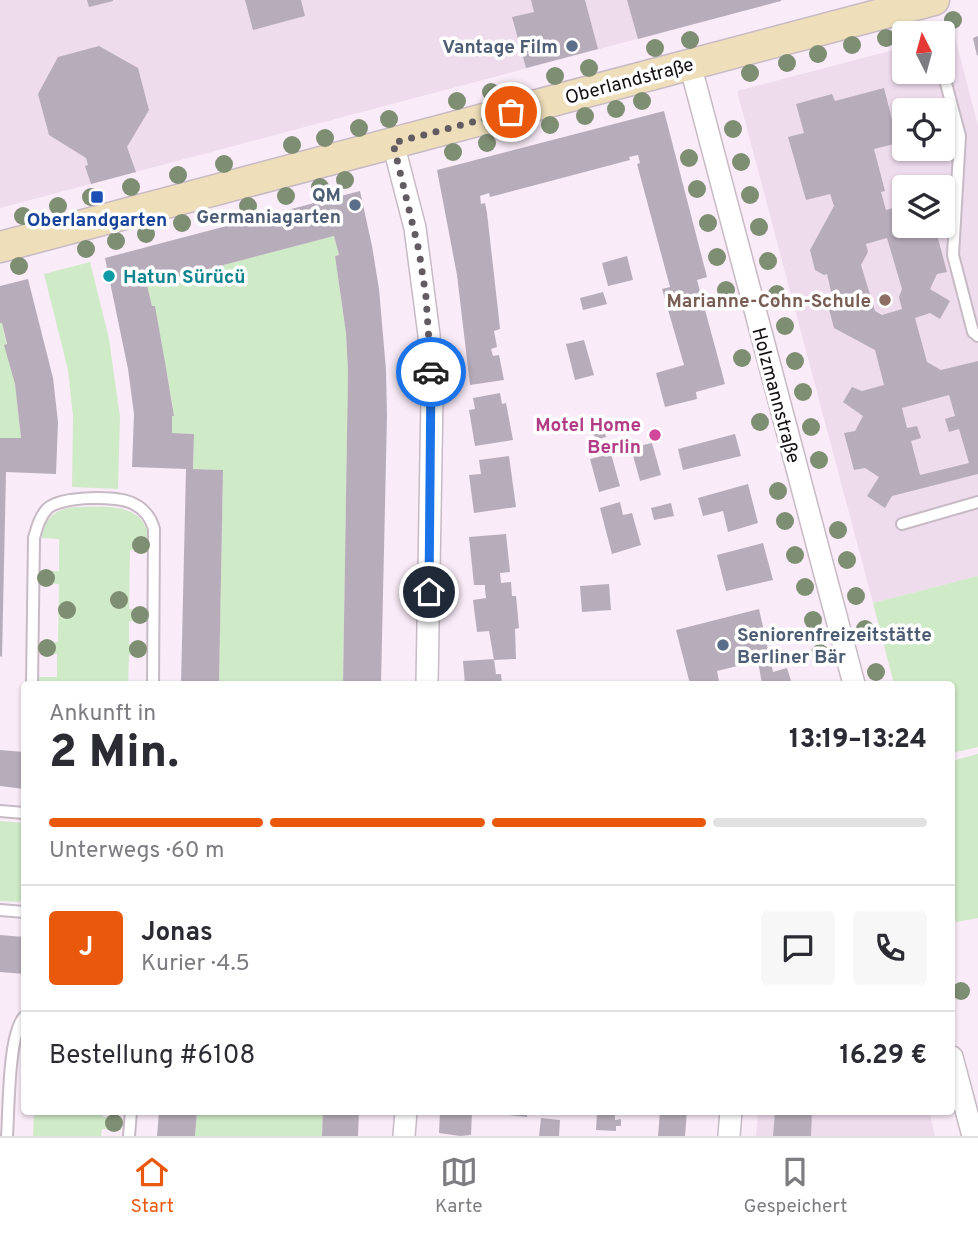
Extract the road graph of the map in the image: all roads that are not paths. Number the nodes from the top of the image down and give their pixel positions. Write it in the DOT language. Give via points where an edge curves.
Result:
graph roads {
  1 [pos="934,0"];
  2 [pos="690,64"];
  3 [pos="946,84"];
  4 [pos="393,143"];
  5 [pos="0,247"];
  6 [pos="978,336"];
  7 [pos="978,502"];
  8 [pos="902,524"];
  9 [pos="32,681"];
  10 [pos="153,681"];
  11 [pos="427,681"];
  12 [pos="853,681"];
  13 [pos="0,811"];
  14 [pos="21,813"];
  15 [pos="0,910"];
  16 [pos="21,912"];
  17 [pos="21,1021"];
  18 [pos="955,1063"];
  19 [pos="970,1094"];
  20 [pos="131,1115"];
  21 [pos="406,1115"];
  22 [pos="731,1115"];
  23 [pos="7,1136"];
  24 [pos="129,1136"];
  25 [pos="404,1136"];
  26 [pos="729,1136"];
  27 [pos="973,1136"];
  1 -- 2 [label="street, Oberlandstraße"];
  2 -- 4 [label="street, Oberlandstraße"];
  2 -- 12 [label="street, Holzmannstraße"];
  3 -- 6 [label="lane" via="960,136 953,255 972,332"];
  4 -- 5 [label="street, Oberlandstraße"];
  4 -- 11 [label="street" via="415,228 429,335"];
  7 -- 8 [label="lane"];
  9 -- 10 [label="lane" via="37,525 59,502 116,499 142,509 154,529"];
  13 -- 14 [label="lane"];
  15 -- 16 [label="lane"];
  17 -- 23 [label="lane" via="14,1041"];
  18 -- 19 [label="street"];
  19 -- 27 [label="street"];
  20 -- 24 [label="lane"];
  21 -- 25 [label="street"];
  22 -- 26 [label="street"];
}
